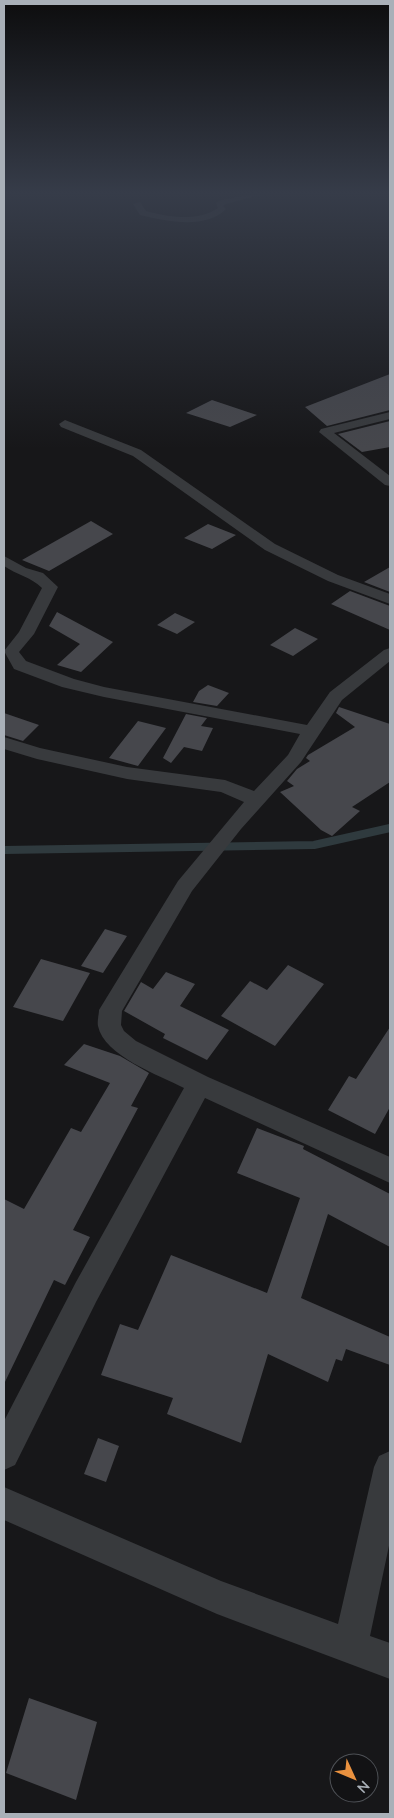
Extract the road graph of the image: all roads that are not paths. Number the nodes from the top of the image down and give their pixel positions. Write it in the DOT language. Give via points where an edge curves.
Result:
graph roads {
  1 [pos="390,416"];
  2 [pos="65,424"];
  3 [pos="390,482"];
  4 [pos="4,560"];
  5 [pos="390,599"];
  6 [pos="390,653"];
  7 [pos="311,731"];
  8 [pos="4,743"];
  9 [pos="257,800"];
  10 [pos="199,1084"];
  11 [pos="390,1171"];
  12 [pos="4,1454"];
  13 [pos="390,1467"];
  14 [pos="4,1503"];
  15 [pos="350,1646"];
  16 [pos="390,1661"];
  1 -- 3 [label="street" via="325,432"];
  2 -- 5 [label="street" via="137,453 270,547 333,578"];
  4 -- 7 [label="street" via="21,571 38,576 50,587 26,634 11,652 20,665 104,692"];
  6 -- 7 [label="street" via="336,696"];
  7 -- 9 [label="street" via="295,758"];
  8 -- 9 [label="street" via="127,774 224,786"];
  9 -- 10 [label="street" via="185,886 111,1010 109,1025 116,1038 128,1048"];
  10 -- 11 [label="street"];
  10 -- 12 [label="street" via="86,1292"];
  13 -- 15 [label="street"];
  14 -- 15 [label="street" via="217,1597"];
  15 -- 16 [label="street"];
}
